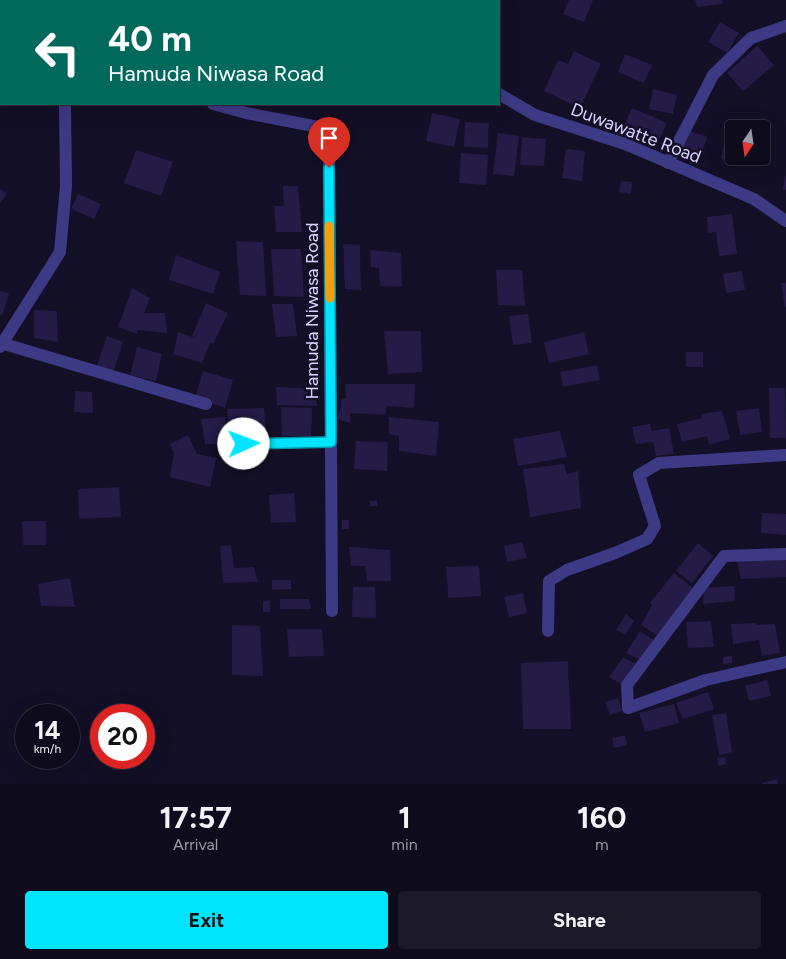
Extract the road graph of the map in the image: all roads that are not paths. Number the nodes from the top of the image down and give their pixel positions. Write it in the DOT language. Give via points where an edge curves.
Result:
graph roads {
  1 [pos="786,26"];
  2 [pos="500,95"];
  3 [pos="65,105"];
  4 [pos="217,105"];
  5 [pos="668,163"];
  6 [pos="786,221"];
  7 [pos="0,345"];
  8 [pos="206,404"];
  9 [pos="331,442"];
  10 [pos="244,444"];
  11 [pos="786,455"];
  12 [pos="786,554"];
  13 [pos="332,611"];
  14 [pos="548,631"];
  15 [pos="786,662"];
  1 -- 5 [label="street" via="751,38 713,75"];
  2 -- 5 [label="street, Duwawatte Road" via="535,116 625,144"];
  3 -- 7 [label="street" via="66,186 60,252"];
  4 -- 9 [label="street, Hamuda Niwasa Road" via="329,129"];
  5 -- 6 [label="street, Duwawatte Road" via="754,199"];
  7 -- 8 [label="street"];
  9 -- 10 [label="lane"];
  9 -- 13 [label="street, Hamuda Niwasa Road"];
  11 -- 14 [label="street" via="659,463 639,475 655,526 647,539 549,580"];
  12 -- 15 [label="street" via="724,556 627,685 628,708 706,680"];
}
